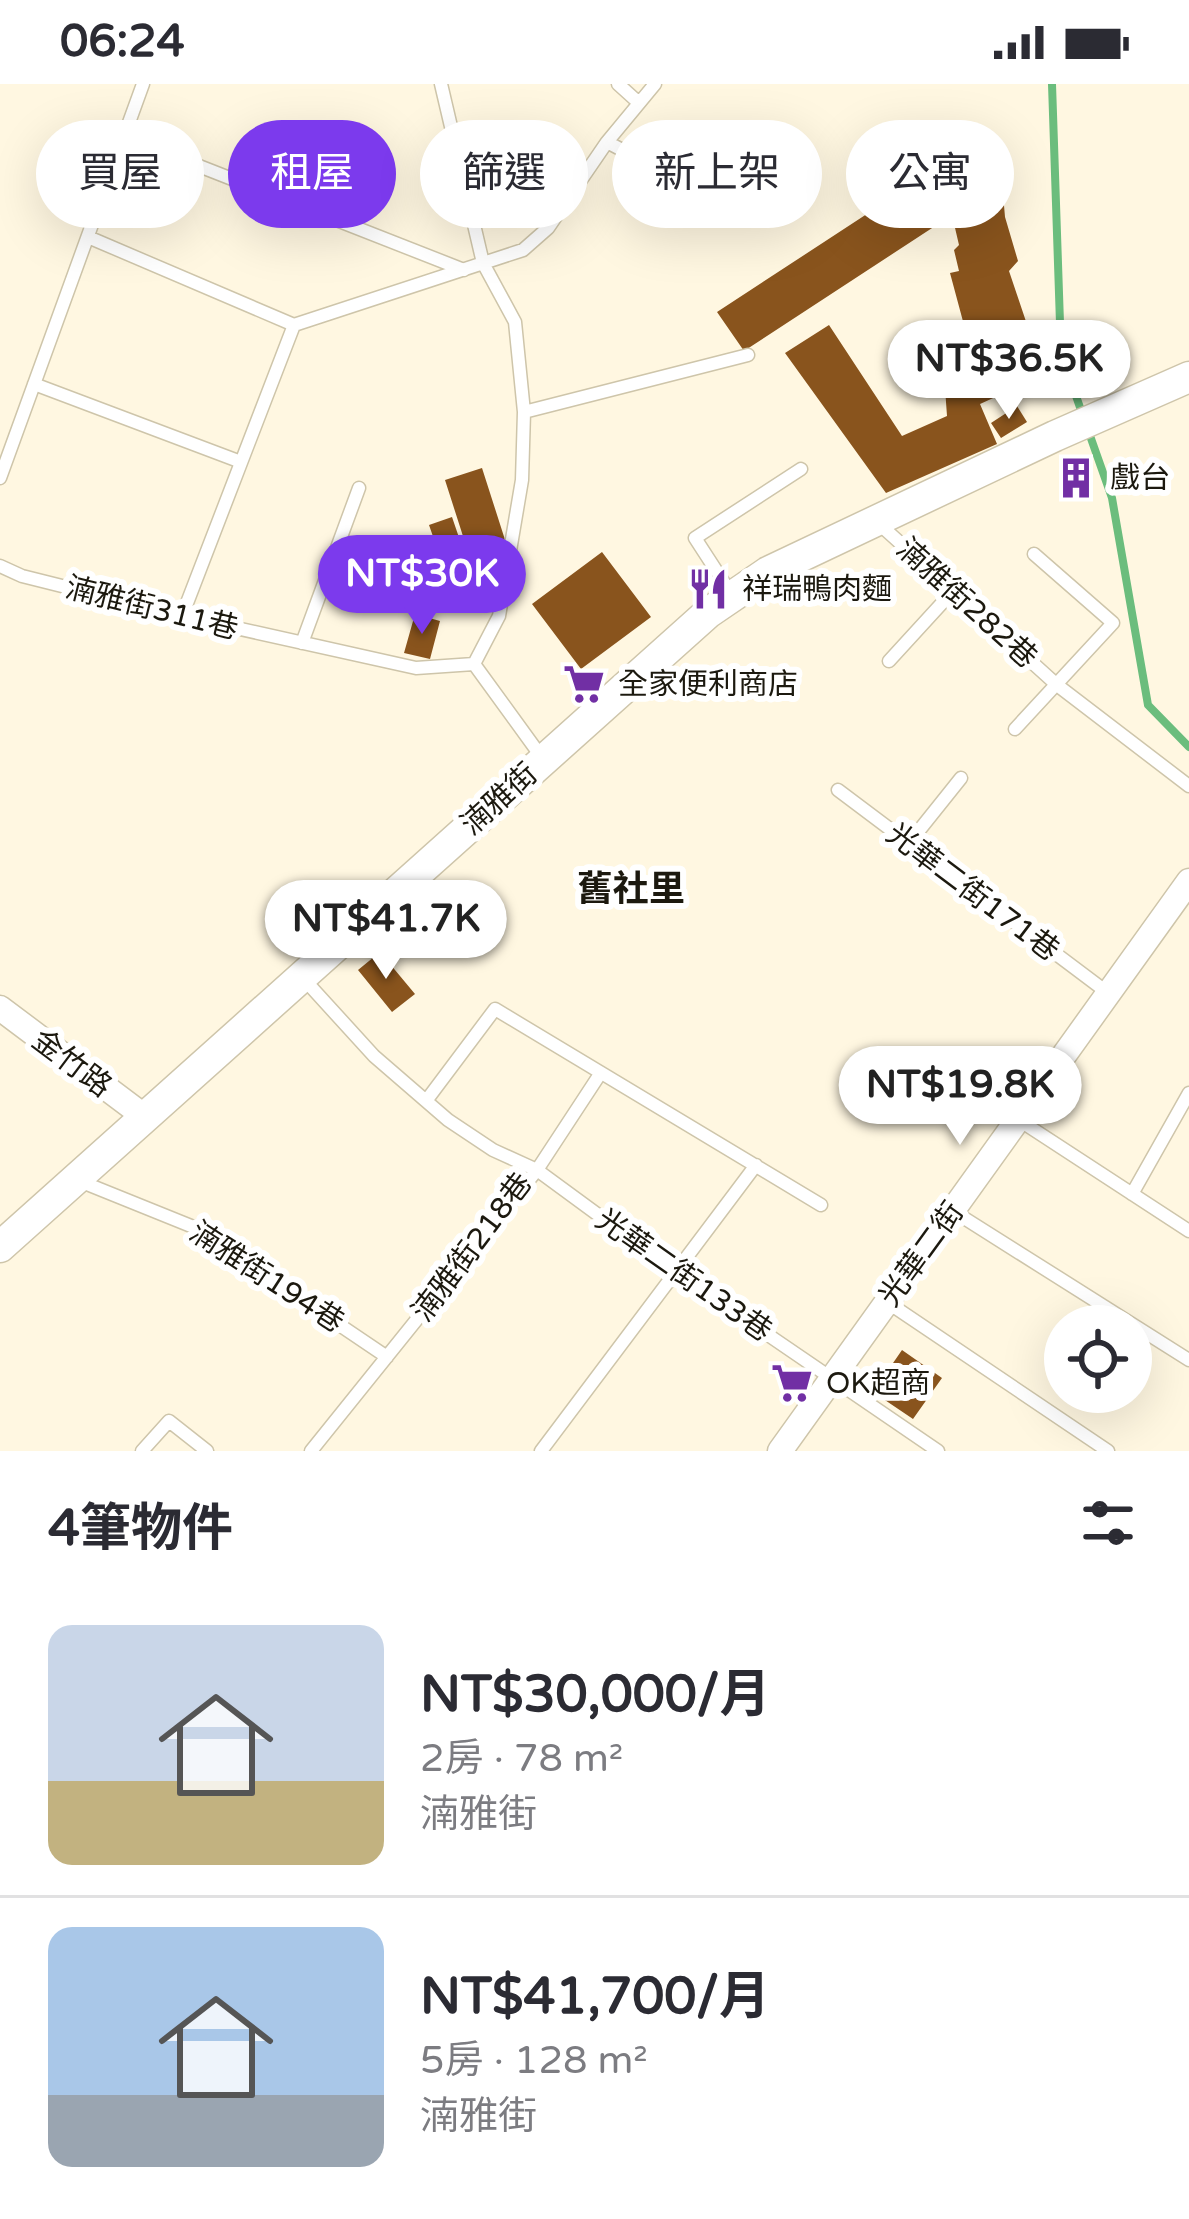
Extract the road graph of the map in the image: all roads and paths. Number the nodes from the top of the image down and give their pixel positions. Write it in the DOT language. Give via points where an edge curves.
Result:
graph roads {
  1 [pos="143,84"];
  2 [pos="441,84"];
  3 [pos="618,84"];
  4 [pos="655,84"];
  5 [pos="640,103"];
  6 [pos="130,120"];
  7 [pos="607,142"];
  8 [pos="612,145"];
  9 [pos="204,168"];
  10 [pos="91,228"];
  11 [pos="88,237"];
  12 [pos="483,263"];
  13 [pos="464,270"];
  14 [pos="294,325"];
  15 [pos="748,355"];
  16 [pos="1189,377"];
  17 [pos="34,384"];
  18 [pos="524,412"];
  19 [pos="241,462"];
  20 [pos="801,469"];
  21 [pos="0,478"];
  22 [pos="359,488"];
  23 [pos="876,522"];
  24 [pos="1034,554"];
  25 [pos="0,566"];
  26 [pos="954,590"];
  27 [pos="732,596"];
  28 [pos="182,616"];
  29 [pos="302,643"];
  30 [pos="889,661"];
  31 [pos="474,664"];
  32 [pos="1057,685"];
  33 [pos="1015,729"];
  34 [pos="543,759"];
  35 [pos="961,778"];
  36 [pos="1189,786"];
  37 [pos="838,790"];
  38 [pos="909,843"];
  39 [pos="1189,881"];
  40 [pos="301,976"];
  41 [pos="1108,993"];
  42 [pos="0,1008"];
  43 [pos="600,1074"];
  44 [pos="1189,1093"];
  45 [pos="426,1101"];
  46 [pos="145,1117"];
  47 [pos="1018,1120"];
  48 [pos="756,1166"];
  49 [pos="538,1170"];
  50 [pos="75,1179"];
  51 [pos="1132,1194"];
  52 [pos="820,1205"];
  53 [pos="952,1210"];
  54 [pos="1189,1231"];
  55 [pos="0,1246"];
  56 [pos="676,1272"];
  57 [pos="886,1302"];
  58 [pos="387,1357"];
  59 [pos="1189,1360"];
  60 [pos="831,1379"];
  61 [pos="142,1451"];
  62 [pos="207,1451"];
  63 [pos="311,1451"];
  64 [pos="541,1451"];
  65 [pos="779,1451"];
  66 [pos="938,1451"];
  67 [pos="1108,1451"];
  1 -- 6 [label="lane"];
  2 -- 12 [label="lane"];
  3 -- 5 [label="lane"];
  4 -- 5 [label="lane"];
  5 -- 7 [label="lane"];
  7 -- 8 [label="lane"];
  7 -- 12 [label="lane" via="548,229 523,250"];
  9 -- 13 [label="lane"];
  10 -- 11 [label="lane"];
  11 -- 14 [label="lane"];
  11 -- 17 [label="lane"];
  12 -- 13 [label="lane"];
  12 -- 18 [label="lane" via="514,322"];
  13 -- 14 [label="lane"];
  14 -- 19 [label="lane"];
  15 -- 18 [label="lane"];
  16 -- 23 [label="street, 湳雅街"];
  17 -- 19 [label="lane"];
  17 -- 21 [label="lane"];
  18 -- 31 [label="lane" via="522,480 499,616"];
  19 -- 28 [label="lane"];
  20 -- 27 [label="lane" via="695,538"];
  22 -- 29 [label="lane"];
  23 -- 26 [label="lane, 湳雅街282巷"];
  23 -- 27 [label="street, 湳雅街"];
  24 -- 32 [label="lane, 湳雅街282巷" via="1113,623"];
  25 -- 28 [label="lane, 湳雅街311巷"];
  26 -- 30 [label="lane"];
  26 -- 32 [label="lane, 湳雅街282巷"];
  27 -- 34 [label="street, 湳雅街"];
  28 -- 29 [label="lane, 湳雅街311巷"];
  29 -- 31 [label="lane, 湳雅街311巷" via="416,668"];
  31 -- 34 [label="lane"];
  32 -- 33 [label="lane"];
  32 -- 36 [label="lane, 湳雅街282巷"];
  34 -- 40 [label="street, 湳雅街"];
  35 -- 38 [label="lane"];
  37 -- 38 [label="lane, 光華二街171巷"];
  38 -- 41 [label="lane, 光華二街171巷"];
  39 -- 41 [label="street, 光華二街"];
  40 -- 45 [label="lane, 湳雅街218巷"];
  40 -- 46 [label="street, 湳雅街"];
  41 -- 47 [label="street, 光華二街"];
  42 -- 46 [label="street, 金竹路"];
  43 -- 45 [label="lane" via="495,1009"];
  43 -- 48 [label="lane"];
  43 -- 49 [label="lane"];
  44 -- 51 [label="lane"];
  45 -- 49 [label="lane, 湳雅街218巷" via="493,1150"];
  46 -- 50 [label="street, 湳雅街"];
  47 -- 51 [label="lane"];
  47 -- 53 [label="street, 光華二街"];
  48 -- 52 [label="lane"];
  48 -- 56 [label="lane"];
  49 -- 56 [label="lane, 光華二街133巷"];
  49 -- 58 [label="lane, 湳雅街218巷"];
  50 -- 55 [label="street, 湳雅街"];
  50 -- 58 [label="lane, 湳雅街194巷" via="196,1228"];
  51 -- 54 [label="lane"];
  53 -- 57 [label="street, 光華二街"];
  53 -- 59 [label="lane"];
  56 -- 60 [label="lane, 光華二街133巷"];
  56 -- 64 [label="lane"];
  57 -- 60 [label="street, 光華二街"];
  57 -- 67 [label="lane"];
  58 -- 63 [label="lane, 湳雅街218巷"];
  60 -- 65 [label="street, 光華二街"];
  60 -- 66 [label="lane, 光華二街133巷"];
  61 -- 62 [label="lane" via="169,1421"];
}
